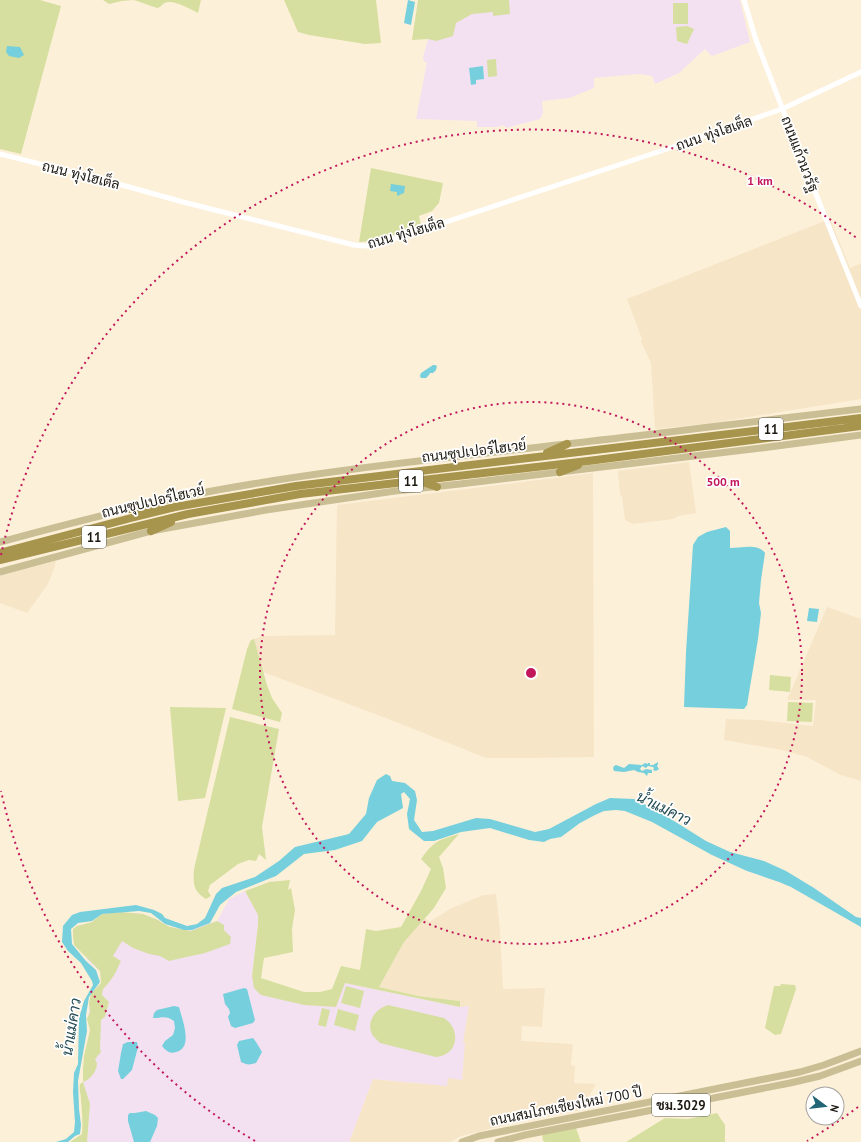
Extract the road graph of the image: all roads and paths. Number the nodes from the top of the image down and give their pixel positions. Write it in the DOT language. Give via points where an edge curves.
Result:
graph roads {
  1 [pos="744,0"];
  2 [pos="861,72"];
  3 [pos="782,109"];
  4 [pos="0,154"];
  5 [pos="861,306"];
  6 [pos="861,409"];
  7 [pos="861,418"];
  8 [pos="861,426"];
  9 [pos="861,435"];
  10 [pos="567,444"];
  11 [pos="539,456"];
  12 [pos="588,461"];
  13 [pos="560,472"];
  14 [pos="416,480"];
  15 [pos="437,486"];
  16 [pos="175,507"];
  17 [pos="128,509"];
  18 [pos="188,514"];
  19 [pos="151,531"];
  20 [pos="0,542"];
  21 [pos="0,553"];
  22 [pos="0,560"];
  23 [pos="0,572"];
  24 [pos="861,1051"];
  25 [pos="861,1061"];
  26 [pos="462,1142"];
  27 [pos="498,1142"];
  1 -- 3 [label="street, ถนนแก้วนวรัฐ"];
  2 -- 3 [label="street, ถนน ทุ่งโฮเต็ล"];
  3 -- 4 [label="street, ถนน ทุ่งโฮเต็ล" via="483,210 366,246"];
  3 -- 5 [label="street, ถนนแก้วนวรัฐ"];
  6 -- 10 [label="main road"];
  7 -- 11 [label="highway, ถนนซุปเปอร์ไฮเวย์ / 11"];
  8 -- 12 [label="highway, ถนนซุปเปอร์ไฮเวย์ / 11"];
  9 -- 13 [label="main road"];
  10 -- 11 [label="highway"];
  10 -- 17 [label="main road" via="294,477"];
  11 -- 16 [label="highway, ถนนซุปเปอร์ไฮเวย์ / 11" via="296,486"];
  12 -- 13 [label="highway"];
  12 -- 14 [label="highway, ถนนซุปเปอร์ไฮเวย์ / 11"];
  13 -- 15 [label="main road"];
  14 -- 15 [label="highway"];
  14 -- 18 [label="highway, ถนนซุปเปอร์ไฮเวย์ / 11" via="300,494"];
  15 -- 19 [label="main road" via="266,510"];
  16 -- 17 [label="highway"];
  16 -- 21 [label="highway, ถนนซุปเปอร์ไฮเวย์ / 11"];
  17 -- 20 [label="main road"];
  18 -- 19 [label="highway"];
  18 -- 22 [label="highway, ถนนซุปเปอร์ไฮเวย์ / 11"];
  19 -- 23 [label="main road"];
  24 -- 26 [label="main road, ถนนสมโภชเชียงใหม่ 700 ปี / ชม.3029" via="800,1072"];
  25 -- 27 [label="main road, ถนนสมโภชเชียงใหม่ 700 ปี / ชม.3029" via="820,1076 790,1083"];
}
